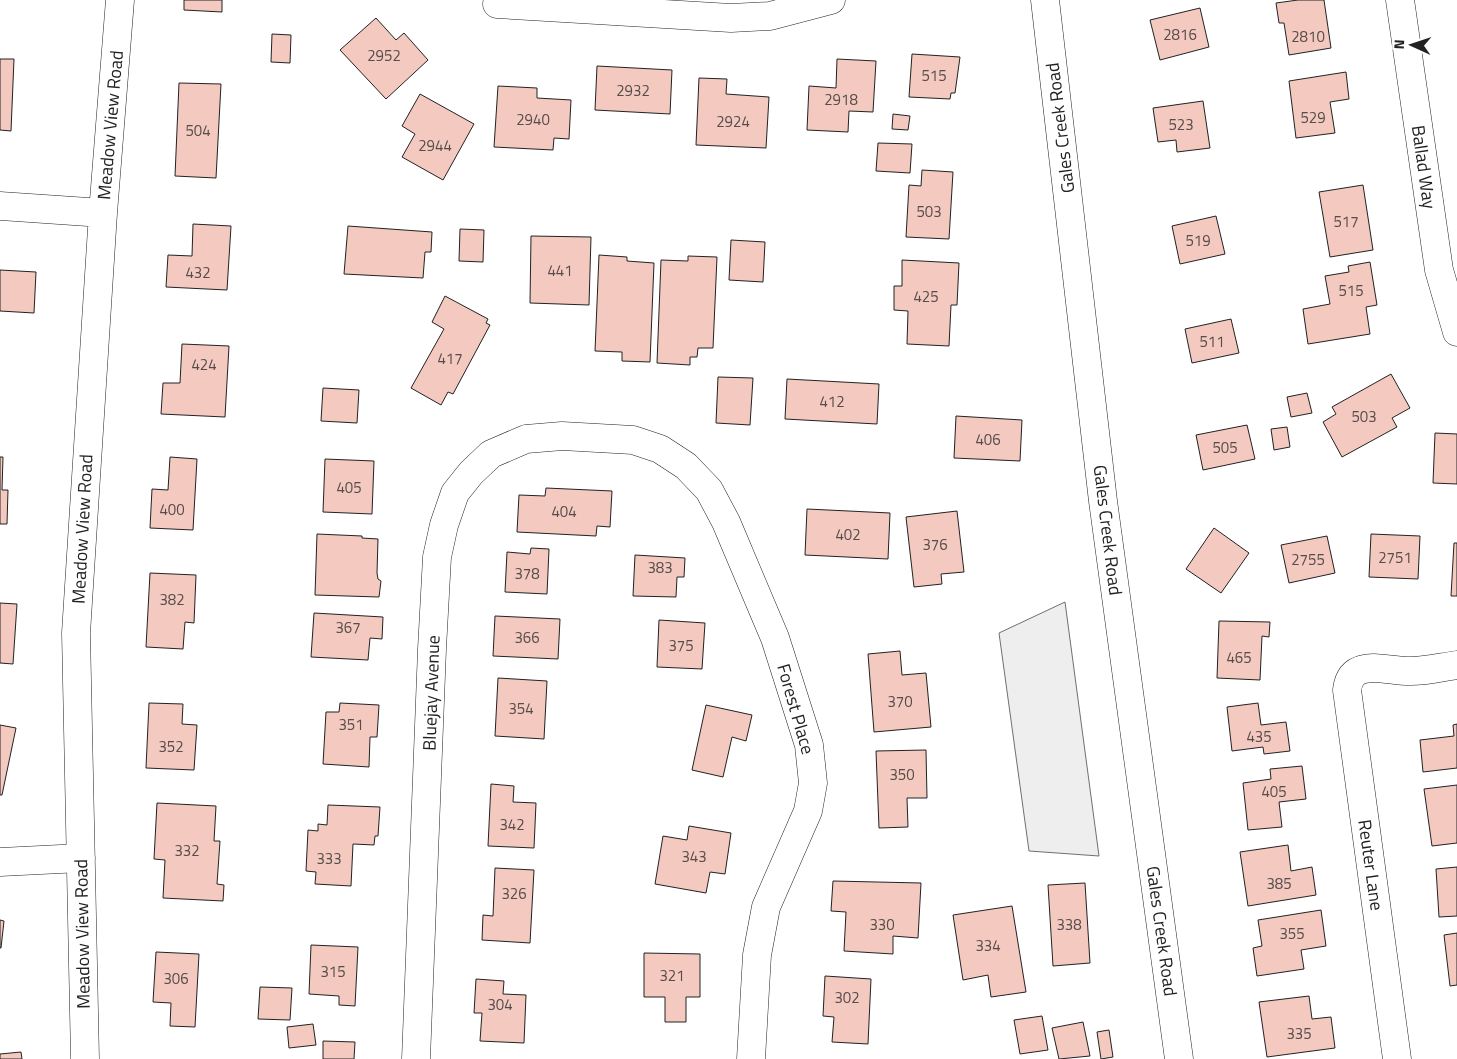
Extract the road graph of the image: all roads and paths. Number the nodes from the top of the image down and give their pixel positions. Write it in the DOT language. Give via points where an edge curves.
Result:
graph roads {
  1 [pos="120,0"];
  2 [pos="831,0"];
  3 [pos="1045,0"];
  4 [pos="1400,0"];
  5 [pos="497,4"];
  6 [pos="0,206"];
  7 [pos="102,213"];
  8 [pos="1457,332"];
  9 [pos="599,437"];
  10 [pos="1457,665"];
  11 [pos="81,858"];
  12 [pos="0,862"];
  13 [pos="85,1059"];
  14 [pos="416,1059"];
  15 [pos="751,1059"];
  16 [pos="1179,1059"];
  17 [pos="1397,1059"];
  1 -- 7 [label="street, Meadow View Road"];
  2 -- 5 [label="street" via="770,16 731,18"];
  3 -- 16 [label="street, Gales Creek Road" via="1104,510"];
  4 -- 8 [label="street, Ballad Way" via="1439,270"];
  6 -- 7 [label="street"];
  7 -- 11 [label="street, Meadow View Road" via="76,633"];
  9 -- 14 [label="street, Bluejay Avenue" via="526,439 491,454 455,493 444,525 437,557 433,631"];
  9 -- 15 [label="street, Forest Place" via="633,440 660,449 686,466 709,490 775,638 809,745 813,783 808,811 766,908 757,955"];
  10 -- 17 [label="street, Reuter Lane" via="1412,672 1374,667 1353,673 1347,690"];
  11 -- 12 [label="street"];
  11 -- 13 [label="street, Meadow View Road"];
}
